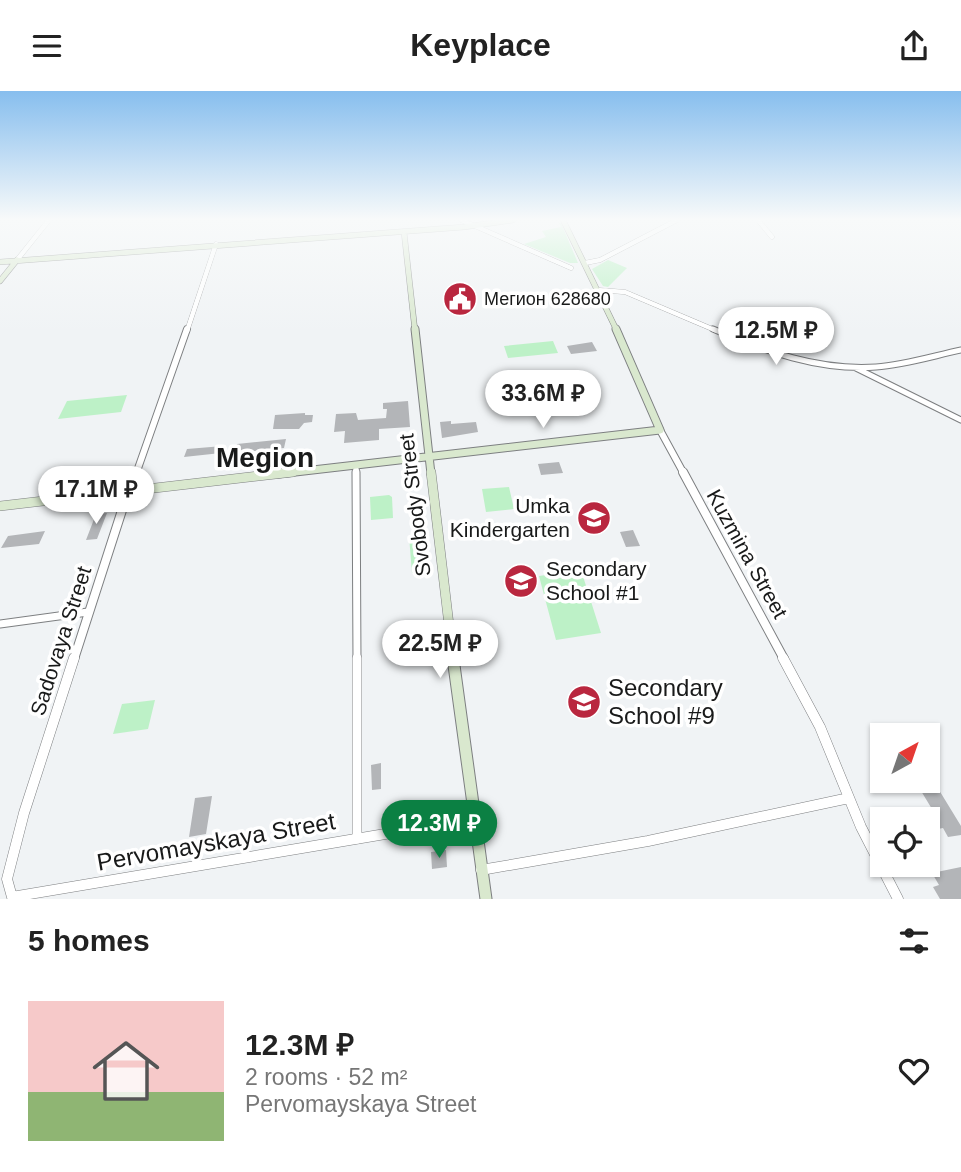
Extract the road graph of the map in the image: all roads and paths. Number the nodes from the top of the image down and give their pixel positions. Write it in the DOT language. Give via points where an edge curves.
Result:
graph roads {
  1 [pos="19,258"];
  2 [pos="23,258"];
  3 [pos="211,258"];
  4 [pos="407,258"];
  5 [pos="547,258"];
  6 [pos="582,258"];
  7 [pos="604,258"];
  8 [pos="0,260"];
  9 [pos="585,263"];
  10 [pos="571,268"];
  11 [pos="0,281"];
  12 [pos="597,290"];
  13 [pos="961,350"];
  14 [pos="856,367"];
  15 [pos="961,420"];
  16 [pos="660,430"];
  17 [pos="429,457"];
  18 [pos="356,465"];
  19 [pos="130,491"];
  20 [pos="0,506"];
  21 [pos="88,612"];
  22 [pos="0,624"];
  23 [pos="849,798"];
  24 [pos="474,819"];
  25 [pos="357,839"];
  26 [pos="481,870"];
  27 [pos="9,894"];
  28 [pos="486,899"];
  29 [pos="898,899"];
  1 -- 2 [label="main road"];
  1 -- 8 [label="main road"];
  1 -- 11 [label="main road"];
  3 -- 19 [label="street, Sadovaya Street"];
  4 -- 17 [label="main road, Svobody Street"];
  5 -- 10 [label="street"];
  6 -- 9 [label="main road, Kuzmina Street"];
  7 -- 9 [label="street"];
  9 -- 12 [label="main road, Kuzmina Street"];
  12 -- 14 [label="street" via="625,292 773,353 811,363"];
  12 -- 16 [label="main road, Kuzmina Street"];
  13 -- 14 [label="street"];
  14 -- 15 [label="street"];
  16 -- 17 [label="main road"];
  16 -- 23 [label="street, Kuzmina Street" via="820,727"];
  17 -- 18 [label="main road"];
  17 -- 24 [label="main road, Svobody Street"];
  18 -- 19 [label="main road"];
  18 -- 25 [label="street"];
  19 -- 20 [label="main road"];
  19 -- 21 [label="street, Sadovaya Street"];
  21 -- 22 [label="street"];
  21 -- 27 [label="street, Sadovaya Street" via="24,813 7,879"];
  23 -- 26 [label="street" via="648,841"];
  23 -- 29 [label="street, Kuzmina Street"];
  24 -- 25 [label="street, Pervomayskaya Street"];
  24 -- 26 [label="main road, Svobody Street"];
  25 -- 27 [label="street, Pervomayskaya Street" via="21,897"];
  26 -- 28 [label="main road, Svobody Street"];
}
